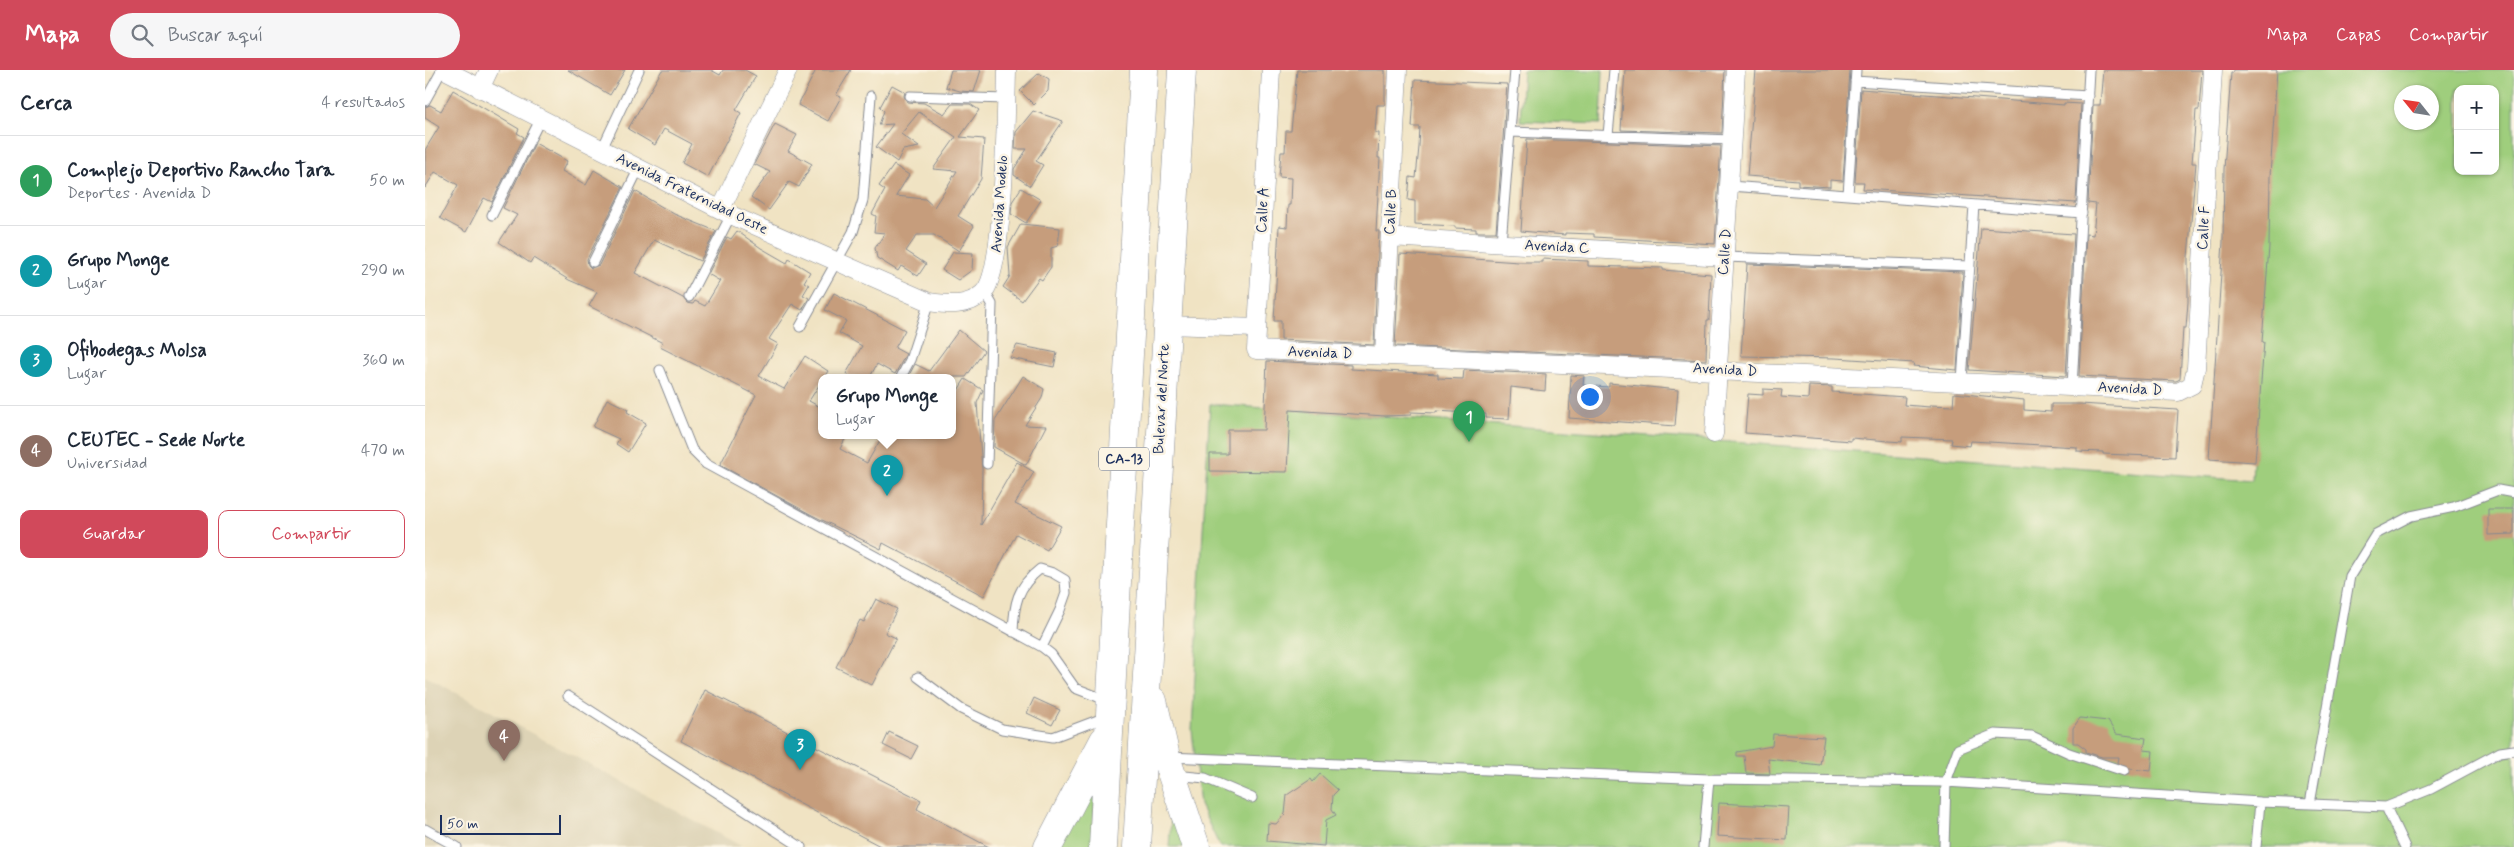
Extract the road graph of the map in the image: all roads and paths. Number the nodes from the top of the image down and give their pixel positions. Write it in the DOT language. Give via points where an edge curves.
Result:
graph roads {
  1 [pos="444,70"];
  2 [pos="489,70"];
  3 [pos="639,70"];
  4 [pos="788,70"];
  5 [pos="1007,70"];
  6 [pos="1144,70"];
  7 [pos="1182,70"];
  8 [pos="1271,70"];
  9 [pos="1398,70"];
  10 [pos="1515,70"];
  11 [pos="1613,70"];
  12 [pos="1736,70"];
  13 [pos="1856,70"];
  14 [pos="2089,70"];
  15 [pos="2213,70"];
  16 [pos="1855,81"];
  17 [pos="480,89"];
  18 [pos="871,96"];
  19 [pos="911,96"];
  20 [pos="2088,96"];
  21 [pos="1006,99"];
  22 [pos="425,101"];
  23 [pos="540,120"];
  24 [pos="1510,132"];
  25 [pos="1608,135"];
  26 [pos="1732,140"];
  27 [pos="601,151"];
  28 [pos="638,170"];
  29 [pos="1730,186"];
  30 [pos="1848,195"];
  31 [pos="1974,205"];
  32 [pos="726,212"];
  33 [pos="2082,212"];
  34 [pos="492,215"];
  35 [pos="1390,237"];
  36 [pos="1501,243"];
  37 [pos="1725,257"];
  38 [pos="836,261"];
  39 [pos="593,262"];
  40 [pos="1970,266"];
  41 [pos="985,292"];
  42 [pos="689,297"];
  43 [pos="937,303"];
  44 [pos="1167,325"];
  45 [pos="800,327"];
  46 [pos="1257,328"];
  47 [pos="1256,350"];
  48 [pos="1384,355"];
  49 [pos="659,370"];
  50 [pos="1718,370"];
  51 [pos="903,374"];
  52 [pos="1962,381"];
  53 [pos="2193,385"];
  54 [pos="2072,387"];
  55 [pos="1714,434"];
  56 [pos="987,464"];
  57 [pos="2514,493"];
  58 [pos="1013,632"];
  59 [pos="1042,647"];
  60 [pos="1146,671"];
  61 [pos="917,677"];
  62 [pos="567,696"];
  63 [pos="1111,715"];
  64 [pos="2514,750"];
  65 [pos="1169,766"];
  66 [pos="2124,771"];
  67 [pos="1709,779"];
  68 [pos="1946,782"];
  69 [pos="1251,798"];
  70 [pos="2260,802"];
  71 [pos="2311,804"];
  72 [pos="2386,807"];
  73 [pos="425,829"];
  74 [pos="457,847"];
  75 [pos="801,847"];
  76 [pos="1048,847"];
  77 [pos="1103,847"];
  78 [pos="1137,847"];
  79 [pos="1196,847"];
  80 [pos="1703,847"];
  81 [pos="1943,847"];
  82 [pos="2256,847"];
  83 [pos="2405,847"];
  1 -- 17 [label="street, Avenida Fraternidad Oeste"];
  1 -- 22 [label="lane"];
  2 -- 17 [label="street"];
  3 -- 27 [label="lane"];
  4 -- 32 [label="street"];
  5 -- 21 [label="street, Avenida Modelo"];
  6 -- 63 [label="highway, CA-13"];
  7 -- 44 [label="highway, Bulevar del Norte / CA-13"];
  8 -- 46 [label="street, Calle A"];
  9 -- 35 [label="street, Calle B"];
  10 -- 24 [label="lane"];
  11 -- 25 [label="lane"];
  12 -- 26 [label="street, Calle D"];
  13 -- 16 [label="lane"];
  14 -- 20 [label="lane"];
  15 -- 53 [label="street, Calle F"];
  16 -- 20 [label="lane"];
  16 -- 30 [label="lane"];
  17 -- 23 [label="street, Avenida Fraternidad Oeste"];
  18 -- 38 [label="lane" via="863,200 853,232"];
  19 -- 21 [label="lane"];
  20 -- 33 [label="lane"];
  21 -- 41 [label="street, Avenida Modelo" via="1000,234 994,273"];
  23 -- 27 [label="street, Avenida Fraternidad Oeste"];
  23 -- 34 [label="lane"];
  24 -- 25 [label="lane"];
  24 -- 36 [label="lane"];
  25 -- 26 [label="lane"];
  26 -- 29 [label="street, Calle D"];
  27 -- 28 [label="street, Avenida Fraternidad Oeste"];
  28 -- 32 [label="street, Avenida Fraternidad Oeste"];
  28 -- 39 [label="lane"];
  29 -- 30 [label="lane"];
  29 -- 37 [label="street, Calle D"];
  30 -- 31 [label="lane"];
  31 -- 33 [label="lane"];
  31 -- 40 [label="lane"];
  32 -- 38 [label="street, Avenida Fraternidad Oeste"];
  32 -- 42 [label="lane"];
  33 -- 54 [label="lane"];
  35 -- 36 [label="street, Avenida C"];
  35 -- 48 [label="street, Calle B"];
  36 -- 37 [label="street, Avenida C"];
  37 -- 40 [label="lane"];
  37 -- 50 [label="street, Calle D"];
  38 -- 43 [label="street, Avenida Fraternidad Oeste"];
  38 -- 45 [label="lane"];
  40 -- 52 [label="lane"];
  41 -- 43 [label="street" via="967,303"];
  41 -- 56 [label="lane" via="992,304"];
  43 -- 51 [label="lane"];
  44 -- 46 [label="street"];
  44 -- 60 [label="highway, Bulevar del Norte / CA-13"];
  46 -- 47 [label="street, Calle A"];
  47 -- 48 [label="street, Avenida D"];
  48 -- 50 [label="street, Avenida D"];
  49 -- 58 [label="lane" via="693,450 706,464"];
  50 -- 52 [label="street, Avenida D"];
  50 -- 55 [label="street, Calle D"];
  52 -- 54 [label="street, Avenida D"];
  53 -- 54 [label="street, Avenida D" via="2178,392"];
  57 -- 71 [label="lane" via="2498,490 2454,507 2411,516 2376,534 2350,576"];
  58 -- 59 [label="lane"];
  58 -- 59 [label="lane" via="1014,608 1021,588 1040,569 1053,573 1065,580 1066,593"];
  59 -- 63 [label="lane" via="1051,654 1075,688"];
  60 -- 65 [label="highway"];
  60 -- 78 [label="highway, Bulevar del Norte / CA-13"];
  61 -- 63 [label="lane" via="961,709 1002,729 1053,737"];
  62 -- 75 [label="lane"];
  63 -- 76 [label="highway"];
  63 -- 77 [label="highway, CA-13"];
  64 -- 72 [label="lane" via="2500,752 2431,789"];
  65 -- 67 [label="lane"];
  65 -- 69 [label="lane"];
  65 -- 79 [label="highway"];
  66 -- 68 [label="lane" via="2069,753 2032,736 1995,734 1958,748"];
  67 -- 68 [label="lane"];
  67 -- 80 [label="lane"];
  68 -- 70 [label="lane"];
  68 -- 81 [label="lane"];
  70 -- 71 [label="lane"];
  70 -- 82 [label="lane"];
  71 -- 72 [label="lane"];
  72 -- 83 [label="lane"];
  73 -- 74 [label="lane"];
}
